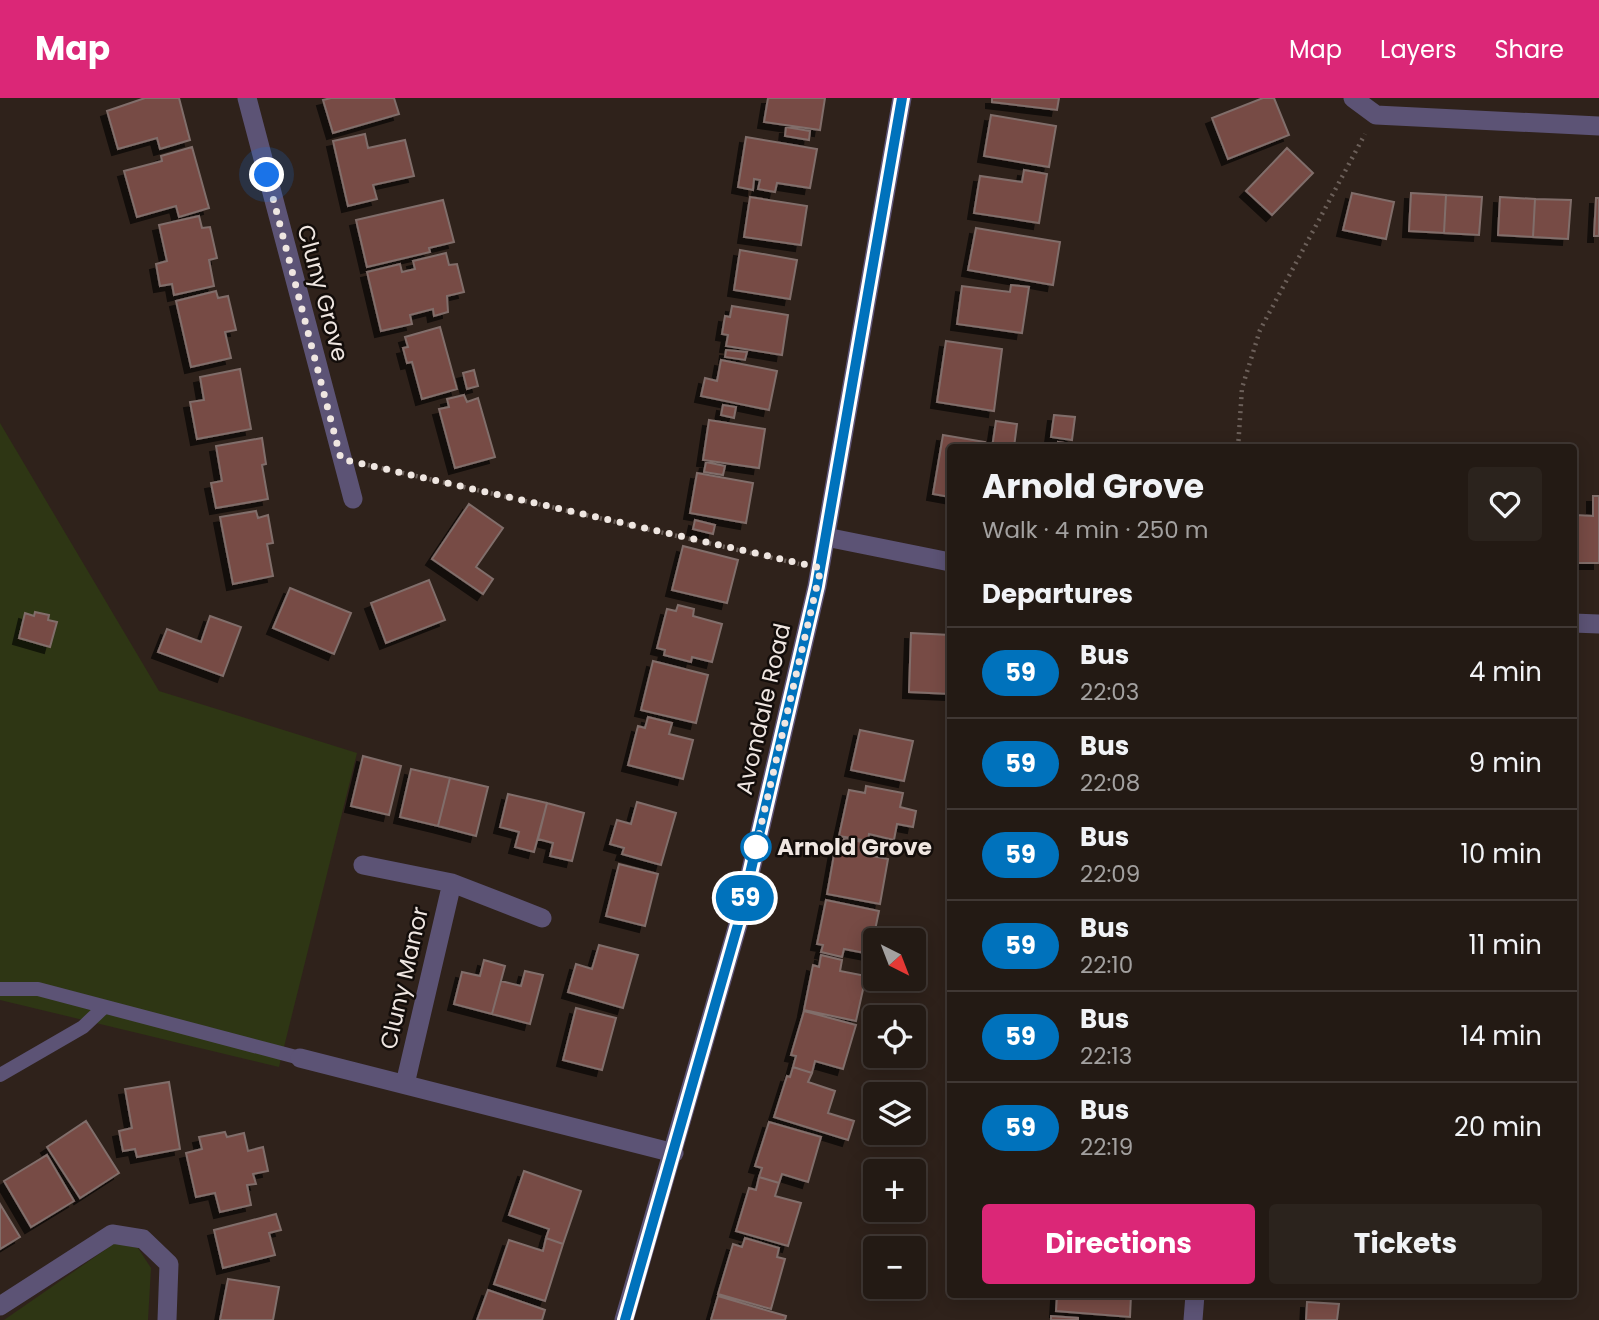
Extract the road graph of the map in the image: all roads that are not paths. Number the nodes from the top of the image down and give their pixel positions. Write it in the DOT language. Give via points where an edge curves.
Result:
graph roads {
  1 [pos="247,98"];
  2 [pos="902,98"];
  3 [pos="1353,98"];
  4 [pos="1599,125"];
  5 [pos="353,499"];
  6 [pos="826,537"];
  7 [pos="947,561"];
  8 [pos="1577,623"];
  9 [pos="1599,624"];
  10 [pos="363,865"];
  11 [pos="452,883"];
  12 [pos="542,918"];
  13 [pos="0,989"];
  14 [pos="103,1008"];
  15 [pos="300,1058"];
  16 [pos="0,1075"];
  17 [pos="405,1084"];
  18 [pos="674,1153"];
  19 [pos="1195,1298"];
  20 [pos="0,1306"];
  21 [pos="167,1320"];
  22 [pos="624,1320"];
  23 [pos="1193,1320"];
  1 -- 5 [label="street, Cluny Grove"];
  2 -- 6 [label="street, Avondale Road"];
  3 -- 4 [label="street" via="1376,114"];
  6 -- 7 [label="street"];
  6 -- 18 [label="street, Avondale Road" via="739,921"];
  8 -- 9 [label="street"];
  10 -- 11 [label="street, Cluny Manor"];
  11 -- 12 [label="street, Cluny Manor"];
  11 -- 17 [label="street, Cluny Manor"];
  13 -- 14 [label="lane" via="38,989"];
  14 -- 15 [label="lane"];
  14 -- 16 [label="lane" via="83,1027"];
  15 -- 17 [label="street"];
  17 -- 18 [label="street"];
  18 -- 22 [label="street, Avondale Road"];
  19 -- 23 [label="street"];
  20 -- 21 [label="street" via="112,1234 143,1240 169,1264"];
}
